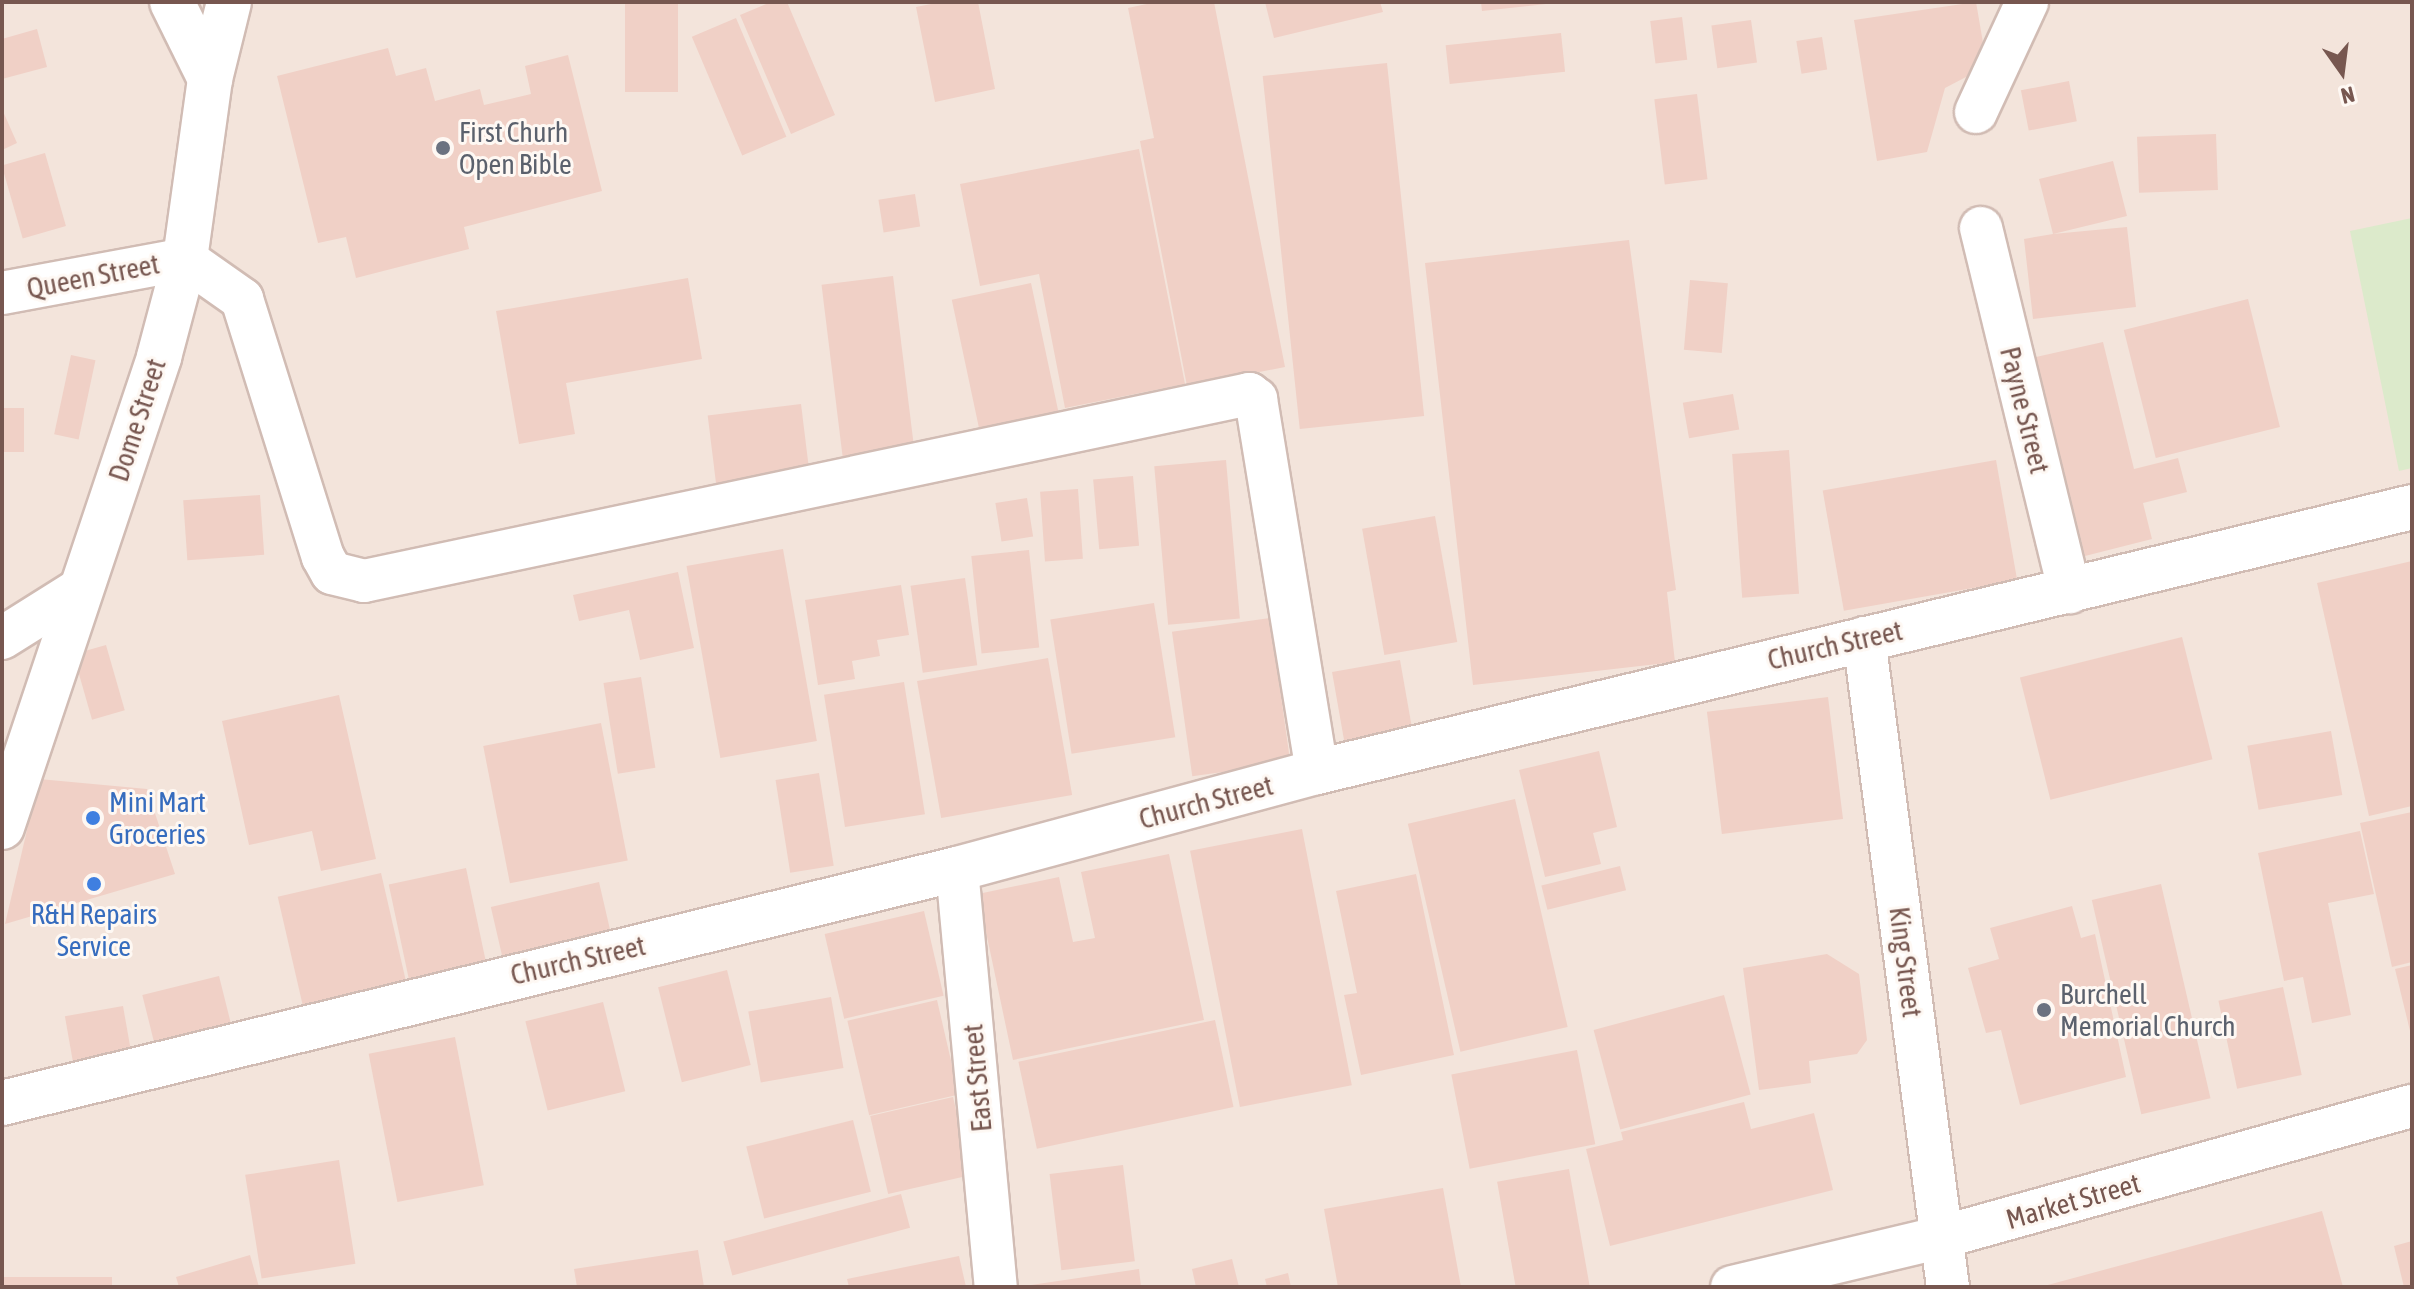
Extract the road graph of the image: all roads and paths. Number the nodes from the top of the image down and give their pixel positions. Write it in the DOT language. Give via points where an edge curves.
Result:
graph roads {
  1 [pos="172,2"];
  2 [pos="229,2"];
  3 [pos="2027,2"];
  4 [pos="210,79"];
  5 [pos="1976,112"];
  6 [pos="1981,228"];
  7 [pos="185,259"];
  8 [pos="2,293"];
  9 [pos="2412,507"];
  10 [pos="80,589"];
  11 [pos="2070,592"];
  12 [pos="2,638"];
  13 [pos="1864,638"];
  14 [pos="1317,772"];
  15 [pos="2,827"];
  16 [pos="957,869"];
  17 [pos="2,1103"];
  18 [pos="2412,1106"];
  19 [pos="1942,1237"];
  20 [pos="996,1287"];
  21 [pos="1732,1287"];
  22 [pos="1948,1287"];
  1 -- 4 [label="street"];
  2 -- 4 [label="street, Dome Street"];
  3 -- 5 [label="street"];
  4 -- 7 [label="street, Dome Street"];
  6 -- 11 [label="street, Payne Street"];
  7 -- 8 [label="street, Queen Street"];
  7 -- 10 [label="street, Dome Street"];
  7 -- 14 [label="street" via="242,299 323,557 332,573 364,581 1249,394 1256,399"];
  9 -- 11 [label="street, Church Street"];
  10 -- 12 [label="street"];
  10 -- 15 [label="street, Dome Street"];
  11 -- 13 [label="street, Church Street"];
  13 -- 14 [label="street, Church Street"];
  13 -- 19 [label="street, King Street"];
  14 -- 16 [label="street, Church Street"];
  16 -- 17 [label="street, Church Street"];
  16 -- 20 [label="street, East Street"];
  18 -- 19 [label="street, Market Street"];
  19 -- 21 [label="street, Market Street"];
  19 -- 22 [label="street, King Street"];
}
